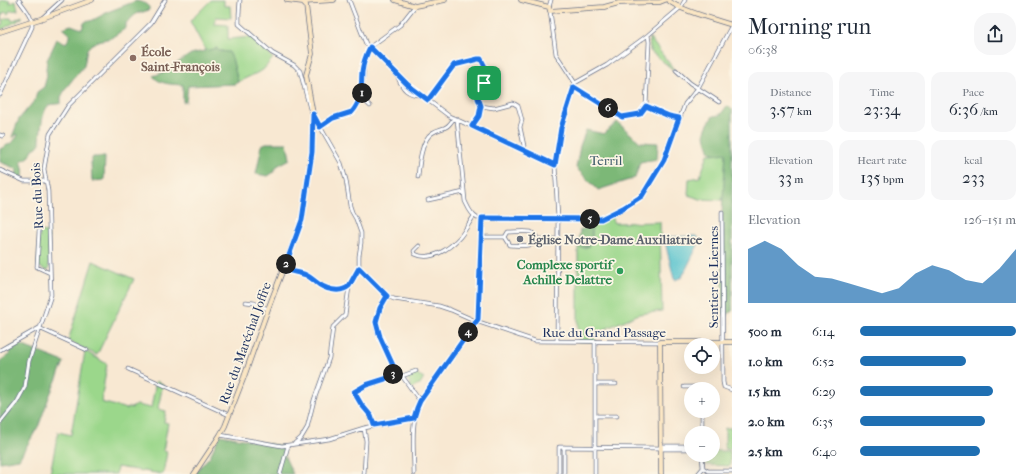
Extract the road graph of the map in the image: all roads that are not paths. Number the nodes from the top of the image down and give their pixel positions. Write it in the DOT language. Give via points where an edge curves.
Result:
graph roads {
  1 [pos="19,0"];
  2 [pos="26,0"];
  3 [pos="62,0"];
  4 [pos="92,0"];
  5 [pos="165,0"];
  6 [pos="240,0"];
  7 [pos="287,0"];
  8 [pos="328,0"];
  9 [pos="334,0"];
  10 [pos="349,0"];
  11 [pos="395,0"];
  12 [pos="445,0"];
  13 [pos="521,0"];
  14 [pos="550,0"];
  15 [pos="666,0"];
  16 [pos="685,0"];
  17 [pos="302,1"];
  18 [pos="22,4"];
  19 [pos="415,6"];
  20 [pos="681,7"];
  21 [pos="549,9"];
  22 [pos="41,19"];
  23 [pos="32,22"];
  24 [pos="732,25"];
  25 [pos="0,32"];
  26 [pos="648,35"];
  27 [pos="370,47"];
  28 [pos="676,70"];
  29 [pos="398,75"];
  30 [pos="574,85"];
  31 [pos="698,88"];
  32 [pos="0,94"];
  33 [pos="421,95"];
  34 [pos="360,97"];
  35 [pos="428,100"];
  36 [pos="719,102"];
  37 [pos="370,106"];
  38 [pos="481,106"];
  39 [pos="646,106"];
  40 [pos="313,114"];
  41 [pos="679,118"];
  42 [pos="456,119"];
  43 [pos="472,126"];
  44 [pos="320,127"];
  45 [pos="522,148"];
  46 [pos="555,165"];
  47 [pos="0,170"];
  48 [pos="418,177"];
  49 [pos="45,181"];
  50 [pos="464,192"];
  51 [pos="428,200"];
  52 [pos="722,212"];
  53 [pos="474,216"];
  54 [pos="482,218"];
  55 [pos="558,219"];
  56 [pos="39,231"];
  57 [pos="482,237"];
  58 [pos="505,237"];
  59 [pos="557,238"];
  60 [pos="536,239"];
  61 [pos="419,246"];
  62 [pos="359,268"];
  63 [pos="284,269"];
  64 [pos="50,274"];
  65 [pos="349,286"];
  66 [pos="387,296"];
  67 [pos="246,302"];
  68 [pos="268,308"];
  69 [pos="476,321"];
  70 [pos="39,328"];
  71 [pos="557,341"];
  72 [pos="595,341"];
  73 [pos="660,342"];
  74 [pos="723,342"];
  75 [pos="732,342"];
  76 [pos="0,350"];
  77 [pos="87,350"];
  78 [pos="128,369"];
  79 [pos="416,371"];
  80 [pos="396,372"];
  81 [pos="402,376"];
  82 [pos="595,384"];
  83 [pos="616,384"];
  84 [pos="732,390"];
  85 [pos="420,401"];
  86 [pos="229,415"];
  87 [pos="595,416"];
  88 [pos="617,416"];
  89 [pos="414,418"];
  90 [pos="0,423"];
  91 [pos="374,425"];
  92 [pos="364,428"];
  93 [pos="220,435"];
  94 [pos="288,446"];
  95 [pos="292,446"];
  96 [pos="564,447"];
  97 [pos="595,447"];
  98 [pos="661,447"];
  99 [pos="684,447"];
  100 [pos="703,462"];
  101 [pos="703,468"];
  102 [pos="732,471"];
  103 [pos="194,474"];
  104 [pos="280,474"];
  105 [pos="364,474"];
  106 [pos="414,474"];
  107 [pos="559,474"];
  108 [pos="564,474"];
  109 [pos="595,474"];
  110 [pos="661,474"];
  111 [pos="698,474"];
  1 -- 18 [label="street"];
  2 -- 18 [label="street"];
  3 -- 22 [label="street"];
  4 -- 22 [label="street"];
  5 -- 49 [label="street, Rue du Bois" via="152,23 68,106 57,121 48,142 44,166"];
  6 -- 40 [label="street" via="240,24 272,53 300,72 306,99"];
  7 -- 17 [label="street"];
  8 -- 9 [label="street"];
  8 -- 17 [label="street"];
  10 -- 27 [label="street" via="366,44"];
  11 -- 19 [label="street"];
  12 -- 19 [label="street"];
  13 -- 21 [label="street"];
  14 -- 21 [label="street"];
  15 -- 20 [label="street"];
  15 -- 21 [label="street" via="619,3 604,7"];
  16 -- 20 [label="street"];
  17 -- 40 [label="street, Rue du Maréchal Joffre" via="306,5 312,54 306,75"];
  18 -- 23 [label="street"];
  19 -- 27 [label="street" via="400,25"];
  20 -- 24 [label="street"];
  20 -- 26 [label="street"];
  21 -- 30 [label="street" via="556,54"];
  22 -- 23 [label="street"];
  23 -- 25 [label="street"];
  23 -- 32 [label="street" via="31,31"];
  24 -- 31 [label="street"];
  26 -- 30 [label="street"];
  26 -- 39 [label="street"];
  27 -- 29 [label="street"];
  27 -- 34 [label="street" via="364,63"];
  28 -- 31 [label="street"];
  29 -- 33 [label="street"];
  29 -- 33 [label="street" via="402,88 408,93"];
  30 -- 39 [label="street" via="622,117 640,114"];
  30 -- 46 [label="street" via="561,128"];
  31 -- 36 [label="street"];
  31 -- 41 [label="street" via="685,104"];
  33 -- 35 [label="street"];
  34 -- 37 [label="street"];
  34 -- 44 [label="street" via="352,112 339,115"];
  35 -- 38 [label="street" via="454,65 481,59 488,73 478,98"];
  35 -- 42 [label="street"];
  38 -- 43 [label="street" via="479,116"];
  38 -- 45 [label="street" via="494,108 513,103 518,106 522,120"];
  39 -- 41 [label="street"];
  40 -- 44 [label="street"];
  40 -- 63 [label="street, Rue du Maréchal Joffre" via="312,152 302,220"];
  41 -- 55 [label="street" via="664,160 642,196 601,219"];
  42 -- 43 [label="street"];
  42 -- 48 [label="street" via="446,128 433,132 426,138"];
  42 -- 50 [label="street"];
  43 -- 45 [label="street"];
  44 -- 62 [label="street" via="341,164 350,206 359,226"];
  45 -- 46 [label="street"];
  46 -- 55 [label="street"];
  47 -- 49 [label="street" via="24,181"];
  49 -- 64 [label="street, Rue du Bois" via="48,197"];
  50 -- 51 [label="street"];
  50 -- 53 [label="street" via="468,210"];
  52 -- 74 [label="street, Sentier de Liernes"];
  53 -- 54 [label="street"];
  53 -- 61 [label="street" via="460,237 443,251 419,256 414,251"];
  54 -- 55 [label="street"];
  54 -- 57 [label="street"];
  55 -- 59 [label="street"];
  56 -- 64 [label="street" via="37,267"];
  57 -- 58 [label="street"];
  57 -- 69 [label="street"];
  58 -- 60 [label="street" via="508,232 531,232"];
  58 -- 60 [label="street" via="510,245 531,245"];
  59 -- 60 [label="street"];
  59 -- 71 [label="street"];
  62 -- 65 [label="street"];
  62 -- 66 [label="street"];
  63 -- 65 [label="street" via="310,277 330,289 338,290"];
  63 -- 68 [label="street, Rue du Maréchal Joffre"];
  64 -- 70 [label="street, Rue du Bois" via="51,295"];
  65 -- 95 [label="street" via="345,315 333,327 329,358 307,428"];
  66 -- 69 [label="street, Rue du Grand Passage" via="439,306"];
  66 -- 80 [label="street" via="376,322"];
  67 -- 68 [label="street"];
  68 -- 86 [label="street, Rue du Maréchal Joffre"];
  69 -- 71 [label="street, Rue du Grand Passage" via="535,341"];
  69 -- 85 [label="street"];
  70 -- 76 [label="street"];
  70 -- 77 [label="street"];
  70 -- 90 [label="street, Rue du Bois" via="27,368 23,393"];
  71 -- 72 [label="street, Rue du Grand Passage"];
  72 -- 73 [label="street, Rue du Grand Passage"];
  72 -- 82 [label="street"];
  73 -- 74 [label="street, Rue du Grand Passage"];
  73 -- 98 [label="street"];
  74 -- 75 [label="street, Rue du Grand Passage"];
  74 -- 84 [label="street, Sentier de Liernes" via="723,382 724,387"];
  78 -- 86 [label="street"];
  79 -- 81 [label="street"];
  80 -- 81 [label="street"];
  80 -- 91 [label="street" via="354,392 371,416"];
  81 -- 85 [label="street"];
  82 -- 83 [label="street"];
  82 -- 87 [label="street"];
  85 -- 89 [label="street"];
  86 -- 93 [label="street, Rue du Maréchal Joffre"];
  87 -- 88 [label="street"];
  87 -- 97 [label="street"];
  89 -- 91 [label="street"];
  89 -- 106 [label="street"];
  91 -- 92 [label="street"];
  92 -- 95 [label="street" via="329,439"];
  92 -- 105 [label="street"];
  93 -- 94 [label="street"];
  93 -- 103 [label="street, Rue du Maréchal Joffre"];
  94 -- 95 [label="street"];
  94 -- 104 [label="street"];
  96 -- 97 [label="street"];
  96 -- 107 [label="street" via="559,447"];
  96 -- 108 [label="street"];
  97 -- 98 [label="street"];
  97 -- 109 [label="street"];
  98 -- 99 [label="street"];
  98 -- 110 [label="street"];
  100 -- 101 [label="street"];
  101 -- 102 [label="street" via="708,471"];
  101 -- 111 [label="street"];
}
